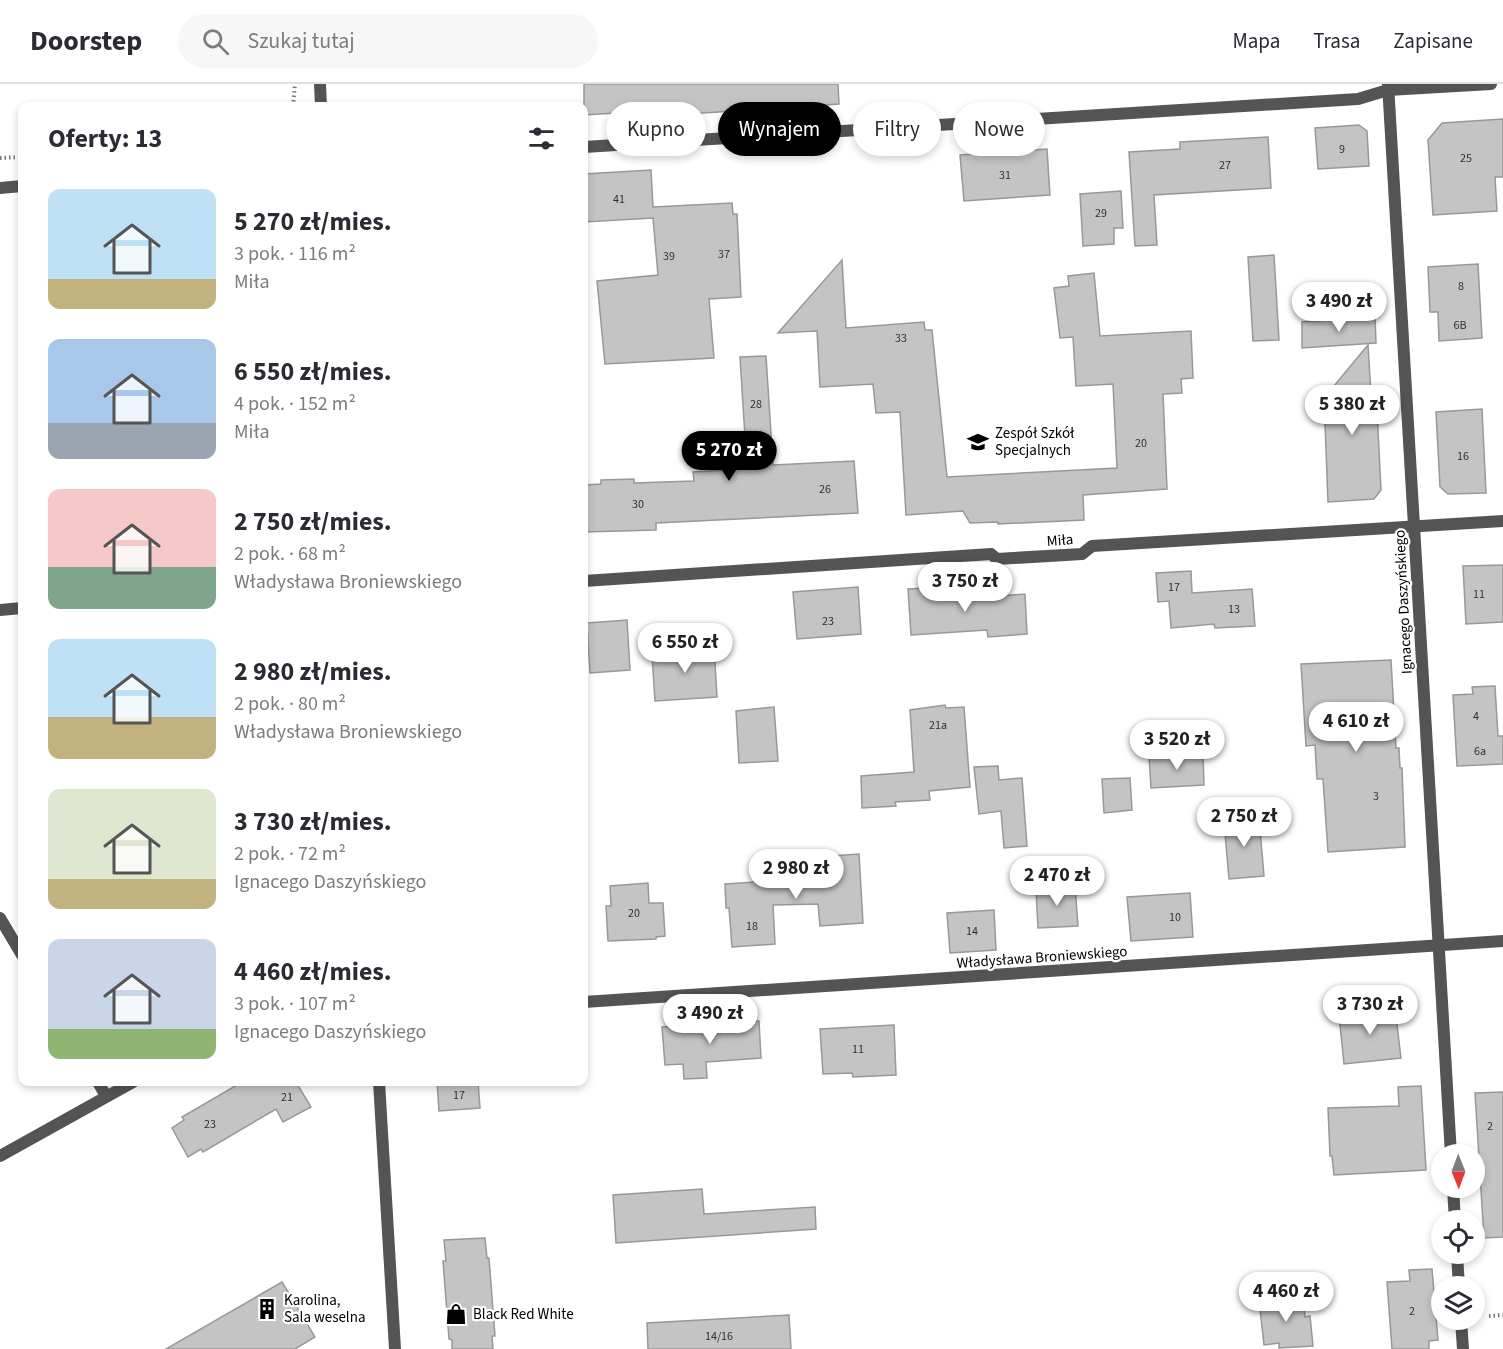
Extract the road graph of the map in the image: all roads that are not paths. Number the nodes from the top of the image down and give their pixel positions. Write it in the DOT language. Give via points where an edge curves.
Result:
graph roads {
  1 [pos="320,84"];
  2 [pos="1491,84"];
  3 [pos="1388,87"];
  4 [pos="321,102"];
  5 [pos="588,147"];
  6 [pos="18,186"];
  7 [pos="0,188"];
  8 [pos="1503,521"];
  9 [pos="1414,526"];
  10 [pos="588,581"];
  11 [pos="18,608"];
  12 [pos="0,610"];
  13 [pos="0,918"];
  14 [pos="1503,941"];
  15 [pos="1438,945"];
  16 [pos="18,948"];
  17 [pos="588,1002"];
  18 [pos="100,1086"];
  19 [pos="125,1086"];
  20 [pos="379,1086"];
  21 [pos="106,1096"];
  22 [pos="1450,1144"];
  23 [pos="0,1156"];
  24 [pos="1462,1330"];
  25 [pos="395,1349"];
  26 [pos="1463,1349"];
  1 -- 4 [label="street"];
  2 -- 3 [label="street"];
  3 -- 5 [label="street" via="1358,99"];
  3 -- 9 [label="street, Ignacego Daszyńskiego"];
  6 -- 7 [label="street"];
  8 -- 9 [label="street, Miła"];
  9 -- 10 [label="street, Miła" via="1092,546 1082,554 997,559 991,554"];
  9 -- 15 [label="street, Ignacego Daszyńskiego"];
  11 -- 12 [label="street"];
  13 -- 16 [label="street"];
  14 -- 15 [label="street, Władysława Broniewskiego"];
  15 -- 17 [label="street, Władysława Broniewskiego"];
  15 -- 22 [label="street, Ignacego Daszyńskiego"];
  18 -- 21 [label="street"];
  19 -- 21 [label="street"];
  20 -- 25 [label="street"];
  21 -- 23 [label="street"];
  24 -- 26 [label="street"];
}
